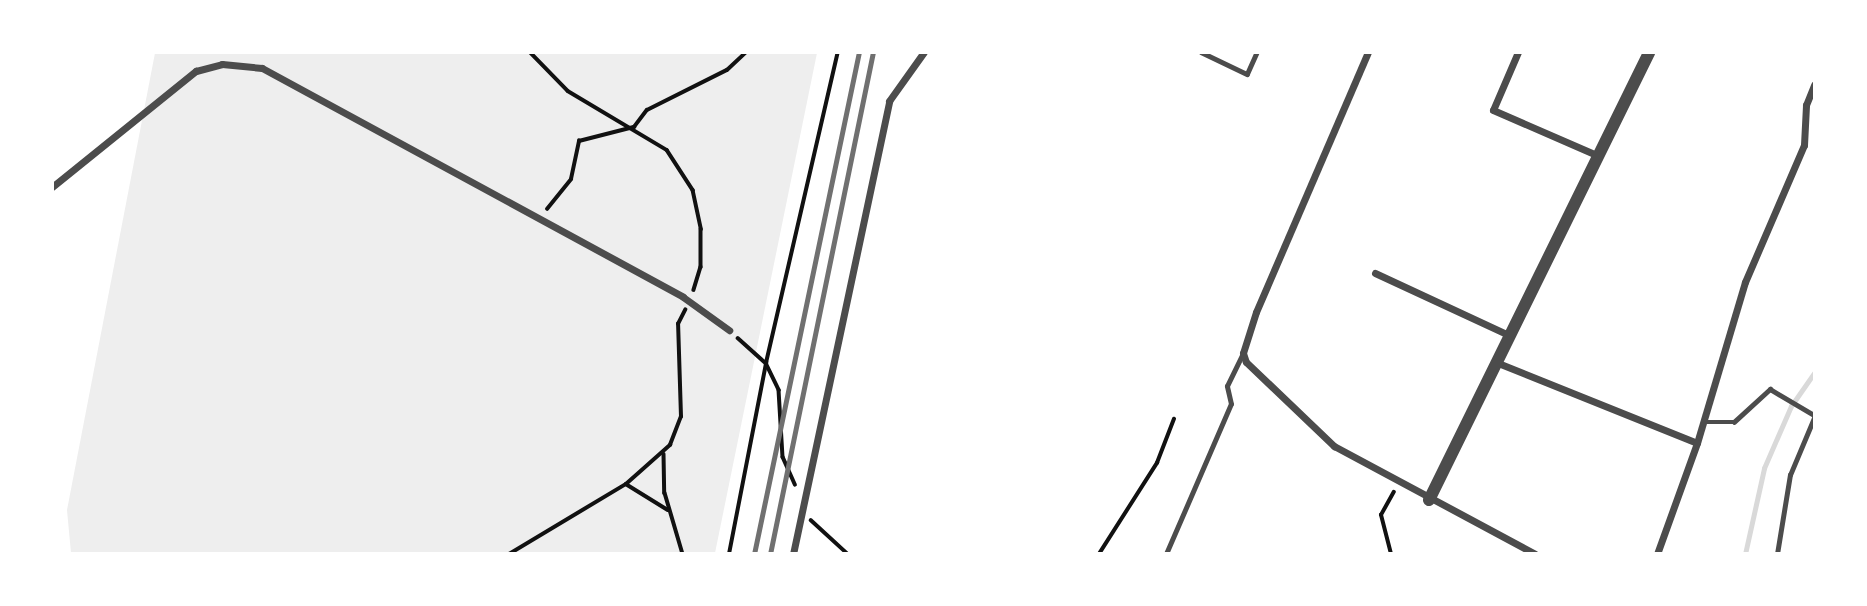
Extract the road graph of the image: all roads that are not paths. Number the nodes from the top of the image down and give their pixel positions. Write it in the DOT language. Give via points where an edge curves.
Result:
graph roads {
  1 [pos="924,52"];
  2 [pos="1201,52"];
  3 [pos="1256,52"];
  4 [pos="1368,52"];
  5 [pos="1518,52"];
  6 [pos="1649,52"];
  7 [pos="1815,85"];
  8 [pos="1600,156"];
  9 [pos="52,187"];
  10 [pos="1375,273"];
  11 [pos="729,330"];
  12 [pos="1511,336"];
  13 [pos="1243,353"];
  14 [pos="1498,363"];
  15 [pos="1815,416"];
  16 [pos="1704,422"];
  17 [pos="1697,443"];
  18 [pos="1429,500"];
  19 [pos="793,554"];
  20 [pos="1166,554"];
  21 [pos="1535,554"];
  22 [pos="1657,554"];
  23 [pos="1777,554"];
  1 -- 19 [label="street" via="889,101"];
  2 -- 3 [label="lane" via="1247,74"];
  4 -- 13 [label="street" via="1256,312"];
  5 -- 8 [label="street" via="1493,110"];
  6 -- 8 [label="street"];
  7 -- 16 [label="street" via="1806,105 1804,145 1745,282"];
  8 -- 12 [label="street"];
  9 -- 11 [label="street" via="196,71 222,64 262,68 690,302"];
  10 -- 12 [label="street"];
  12 -- 14 [label="street"];
  13 -- 18 [label="street" via="1246,362 1334,446"];
  13 -- 20 [label="lane" via="1227,386 1231,404"];
  14 -- 17 [label="street"];
  14 -- 18 [label="street"];
  15 -- 16 [label="lane" via="1770,389 1734,422"];
  15 -- 23 [label="lane" via="1790,475"];
  16 -- 17 [label="street"];
  17 -- 22 [label="street"];
  18 -- 21 [label="street"];
}
